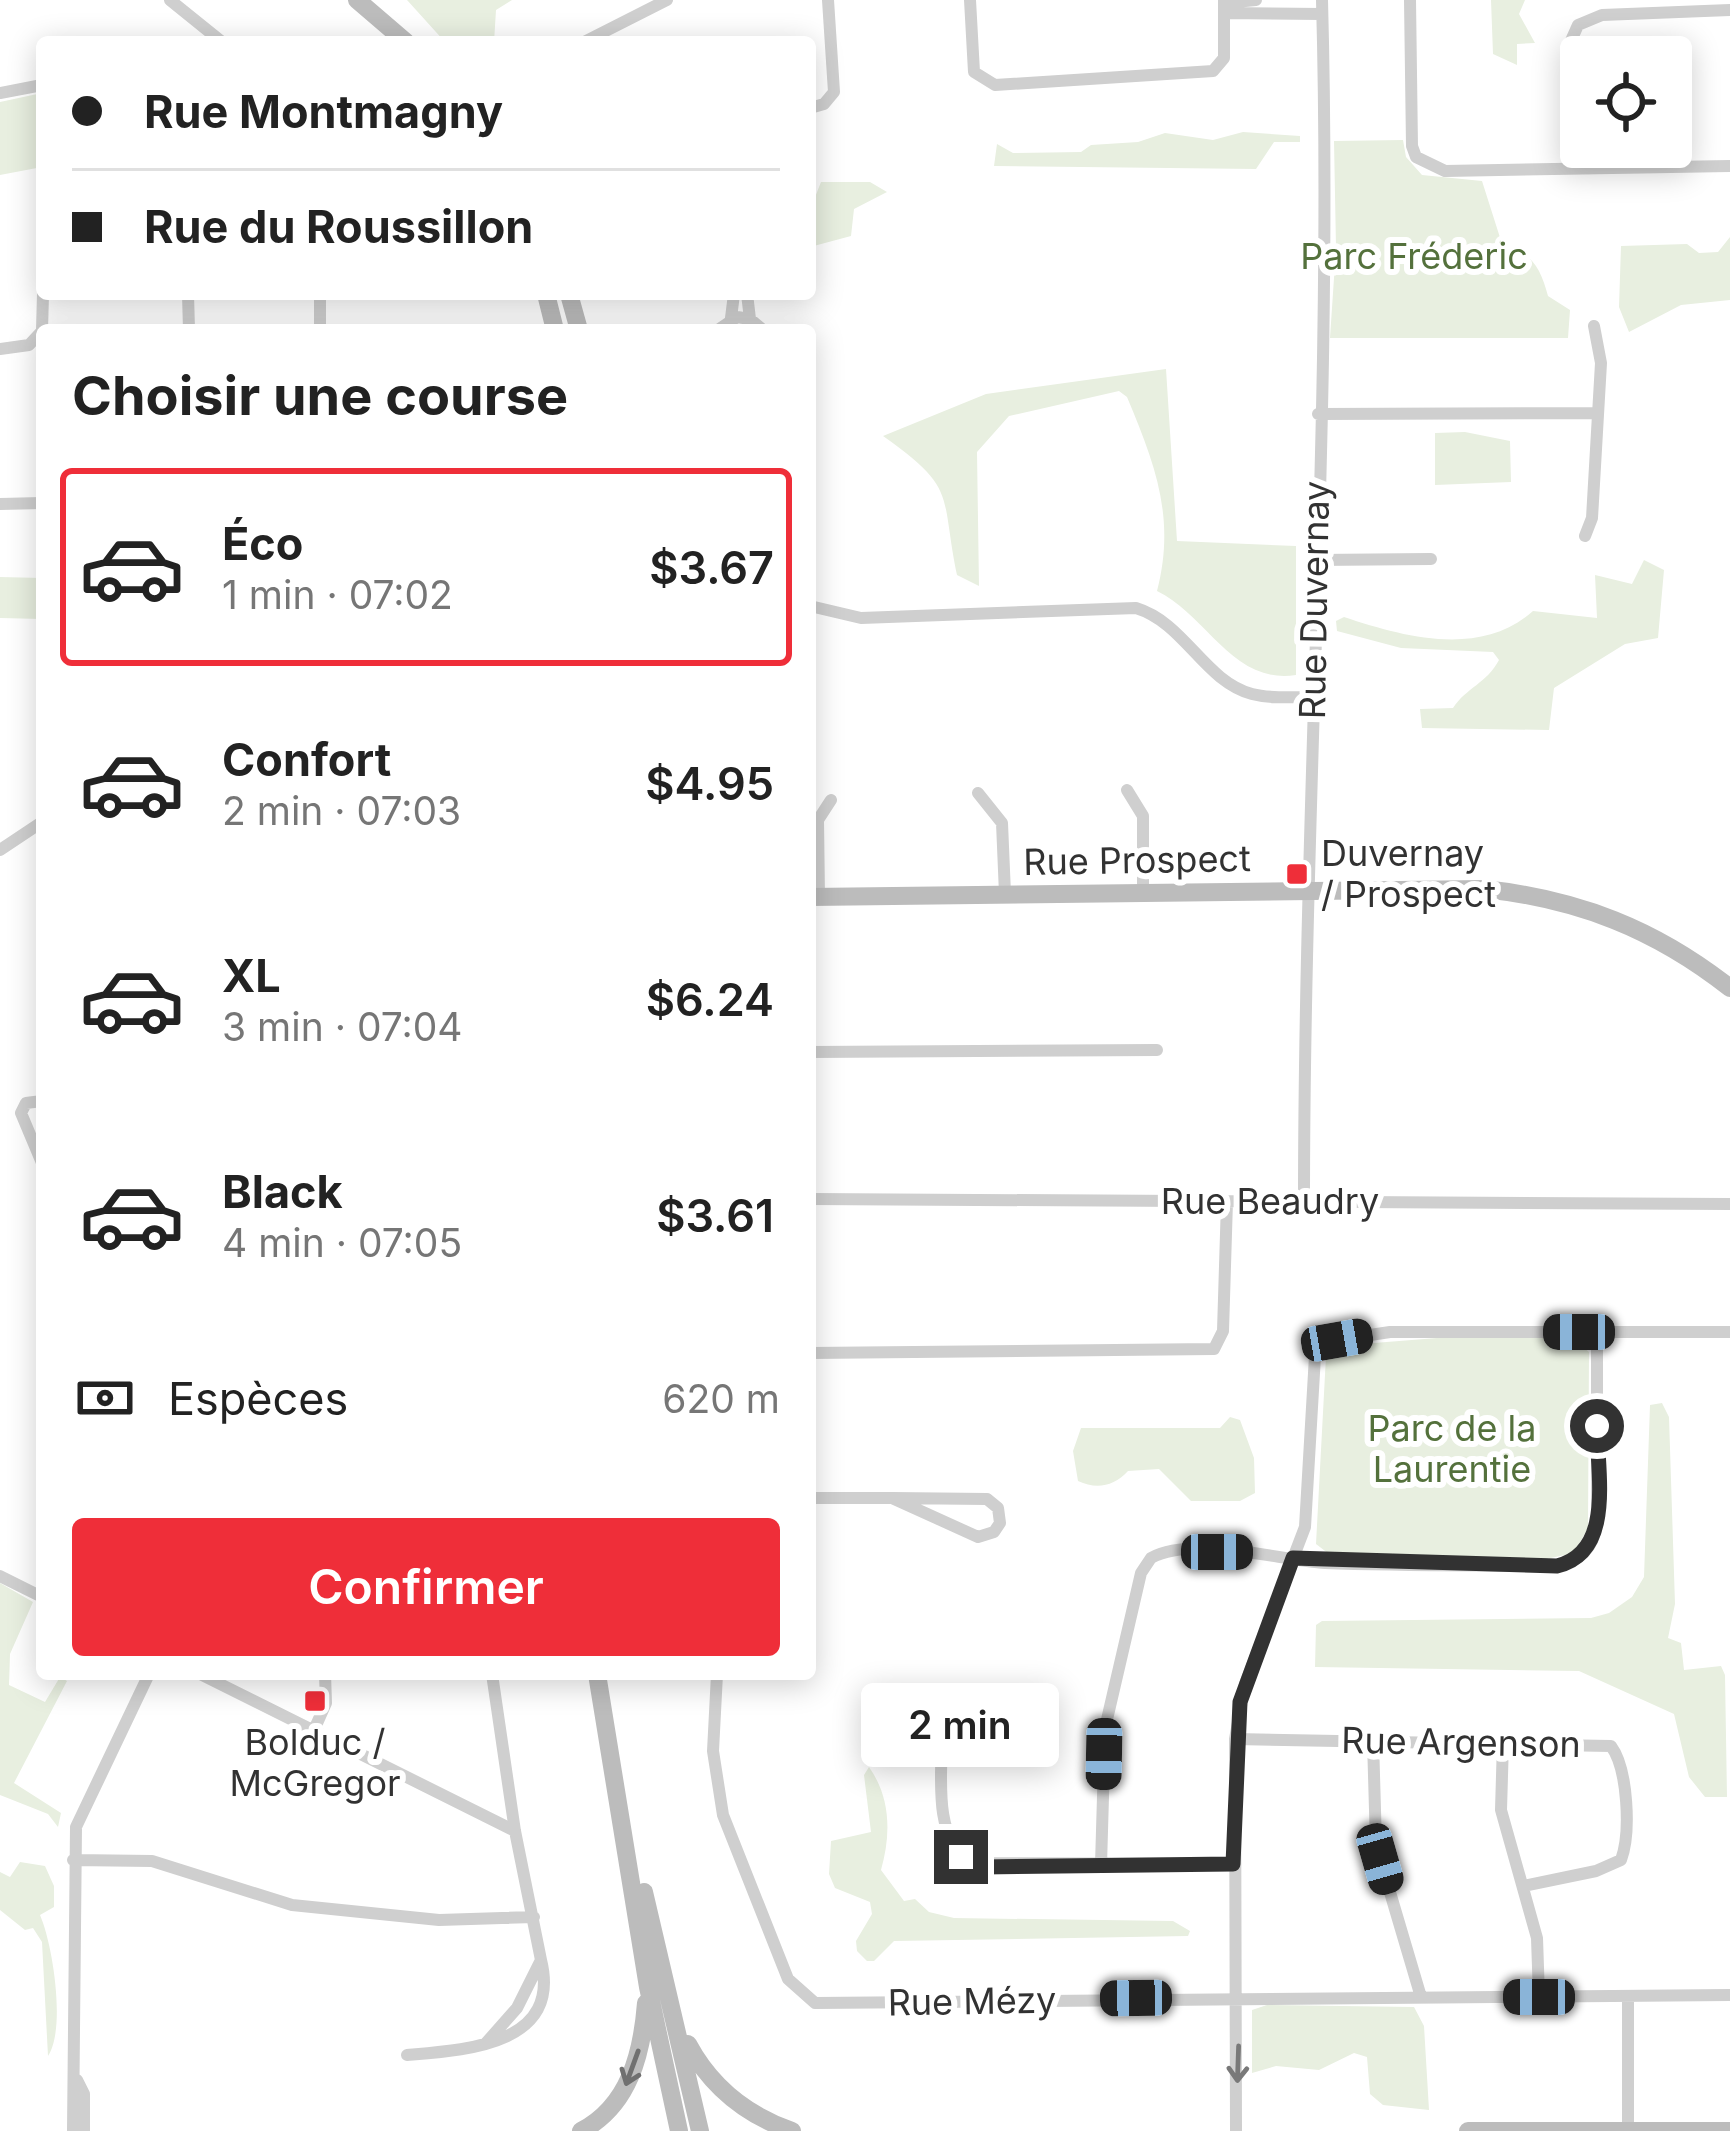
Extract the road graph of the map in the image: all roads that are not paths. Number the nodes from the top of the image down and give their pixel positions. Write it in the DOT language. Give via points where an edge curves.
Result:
graph roads {
  1 [pos="170,0"];
  2 [pos="355,0"];
  3 [pos="667,0"];
  4 [pos="828,0"];
  5 [pos="970,0"];
  6 [pos="1256,0"];
  7 [pos="1410,0"];
  8 [pos="1224,5"];
  9 [pos="1322,7"];
  10 [pos="1730,10"];
  11 [pos="215,36"];
  12 [pos="387,36"];
  13 [pos="399,36"];
  14 [pos="596,36"];
  15 [pos="36,86"];
  16 [pos="0,93"];
  17 [pos="816,106"];
  18 [pos="1730,166"];
  19 [pos="1570,170"];
  20 [pos="733,300"];
  21 [pos="748,300"];
  22 [pos="731,318"];
  23 [pos="750,319"];
  24 [pos="724,324"];
  25 [pos="756,324"];
  26 [pos="1594,326"];
  27 [pos="36,337"];
  28 [pos="0,349"];
  29 [pos="1598,413"];
  30 [pos="1318,414"];
  31 [pos="0,503"];
  32 [pos="36,503"];
  33 [pos="1585,536"];
  34 [pos="1315,560"];
  35 [pos="1431,560"];
  36 [pos="816,607"];
  37 [pos="1311,698"];
  38 [pos="1127,790"];
  39 [pos="978,793"];
  40 [pos="831,800"];
  41 [pos="36,826"];
  42 [pos="0,850"];
  43 [pos="816,858"];
  44 [pos="1308,890"];
  45 [pos="1143,893"];
  46 [pos="1005,894"];
  47 [pos="816,897"];
  48 [pos="1730,988"];
  49 [pos="1156,1050"];
  50 [pos="816,1052"];
  51 [pos="36,1101"];
  52 [pos="36,1148"];
  53 [pos="816,1199"];
  54 [pos="1227,1201"];
  55 [pos="1304,1201"];
  56 [pos="1730,1204"];
  57 [pos="1597,1332"];
  58 [pos="1730,1332"];
  59 [pos="816,1353"];
  60 [pos="816,1498"];
  61 [pos="892,1498"];
  62 [pos="1293,1558"];
  63 [pos="0,1576"];
  64 [pos="36,1594"];
  65 [pos="146,1680"];
  66 [pos="212,1680"];
  67 [pos="325,1680"];
  68 [pos="493,1680"];
  69 [pos="598,1680"];
  70 [pos="716,1680"];
  71 [pos="941,1696"];
  72 [pos="314,1730"];
  73 [pos="1235,1738"];
  74 [pos="1372,1740"];
  75 [pos="1503,1742"];
  76 [pos="515,1831"];
  77 [pos="628,1848"];
  78 [pos="74,1859"];
  79 [pos="1233,1864"];
  80 [pos="1102,1865"];
  81 [pos="1523,1886"];
  82 [pos="534,1916"];
  83 [pos="648,1987"];
  84 [pos="1730,1995"];
  85 [pos="1239,1997"];
  86 [pos="1421,1997"];
  87 [pos="1539,1997"];
  88 [pos="1628,1997"];
  89 [pos="674,2006"];
  90 [pos="406,2055"];
  91 [pos="77,2080"];
  92 [pos="73,2131"];
  93 [pos="84,2131"];
  94 [pos="581,2131"];
  95 [pos="679,2131"];
  96 [pos="700,2131"];
  97 [pos="792,2131"];
  98 [pos="1236,2131"];
  99 [pos="1468,2131"];
  100 [pos="1628,2131"];
  101 [pos="1730,2131"];
  1 -- 11 [label="street"];
  2 -- 12 [label="main road"];
  2 -- 13 [label="main road"];
  3 -- 14 [label="street"];
  4 -- 17 [label="street" via="833,92"];
  5 -- 8 [label="street" via="974,72 994,86 1205,74 1224,58"];
  6 -- 8 [label="street"];
  7 -- 19 [label="street" via="1416,157 1445,171"];
  8 -- 9 [label="street"];
  9 -- 30 [label="street, Rue Duvernay"];
  10 -- 19 [label="street" via="1602,15 1578,25 1570,44"];
  15 -- 16 [label="street"];
  18 -- 19 [label="street"];
  20 -- 22 [label="street"];
  21 -- 23 [label="street"];
  22 -- 23 [label="street"];
  22 -- 24 [label="street"];
  23 -- 25 [label="street"];
  26 -- 29 [label="street"];
  27 -- 28 [label="street" via="29,346"];
  29 -- 30 [label="street"];
  29 -- 33 [label="street"];
  30 -- 34 [label="street, Rue Duvernay"];
  31 -- 32 [label="street"];
  34 -- 35 [label="street"];
  34 -- 37 [label="street, Rue Duvernay"];
  36 -- 37 [label="street" via="861,618 1136,608 1168,623 1238,689"];
  37 -- 44 [label="street, Rue Duvernay"];
  38 -- 45 [label="street" via="1142,816"];
  39 -- 46 [label="street" via="1002,823"];
  40 -- 43 [label="street" via="818,820"];
  41 -- 42 [label="street"];
  44 -- 45 [label="main road, Rue Prospect"];
  44 -- 48 [label="main road, Rue Prospect" via="1484,889 1568,903 1645,931"];
  44 -- 55 [label="street, Rue Duvernay"];
  45 -- 46 [label="main road, Rue Prospect"];
  46 -- 47 [label="main road, Rue Prospect"];
  49 -- 50 [label="street"];
  51 -- 52 [label="street" via="21,1113"];
  53 -- 54 [label="street, Rue Beaudry"];
  54 -- 55 [label="street, Rue Beaudry"];
  54 -- 59 [label="street" via="1223,1331 1214,1349"];
  55 -- 56 [label="street, Rue Beaudry"];
  57 -- 58 [label="street"];
  57 -- 62 [label="street" via="1390,1332 1320,1349 1312,1364 1309,1508"];
  57 -- 62 [label="street" via="1597,1523 1592,1544 1575,1560 1557,1566"];
  60 -- 61 [label="street"];
  61 -- 61 [label="street" via="978,1537 1000,1523 987,1499"];
  62 -- 73 [label="street" via="1245,1684"];
  62 -- 80 [label="street" via="1174,1552 1145,1564 1107,1714"];
  63 -- 64 [label="street"];
  65 -- 78 [label="street" via="86,1796"];
  66 -- 72 [label="street"];
  67 -- 72 [label="street"];
  68 -- 76 [label="street"];
  69 -- 77 [label="main road"];
  70 -- 85 [label="street, Rue Mézy" via="717,1794 788,1979 803,1997 828,2004"];
  71 -- 80 [label="street" via="944,1816 954,1850 982,1867"];
  72 -- 76 [label="street"];
  73 -- 74 [label="street, Rue Argenson"];
  73 -- 79 [label="street"];
  74 -- 75 [label="street, Rue Argenson"];
  74 -- 86 [label="street" via="1376,1845"];
  75 -- 81 [label="street" via="1502,1810"];
  75 -- 81 [label="street, Rue Argenson" via="1603,1744 1619,1759 1621,1859"];
  76 -- 82 [label="street"];
  77 -- 83 [label="main road"];
  77 -- 89 [label="main road"];
  78 -- 82 [label="street" via="152,1861 292,1906 439,1920"];
  78 -- 91 [label="street"];
  79 -- 80 [label="street"];
  79 -- 85 [label="street"];
  81 -- 87 [label="street" via="1539,1948"];
  82 -- 90 [label="street" via="545,1984 532,2020 515,2036"];
  83 -- 94 [label="main road, one-way" via="630,2079"];
  83 -- 95 [label="main road"];
  84 -- 88 [label="street, Rue Mézy"];
  85 -- 86 [label="street, Rue Mézy"];
  85 -- 98 [label="street, one-way"];
  86 -- 87 [label="street, Rue Mézy"];
  87 -- 88 [label="street, Rue Mézy"];
  88 -- 100 [label="street"];
  89 -- 96 [label="main road"];
  89 -- 97 [label="main road" via="689,2047 722,2091"];
  91 -- 92 [label="street"];
  91 -- 93 [label="street"];
  99 -- 100 [label="main road"];
  100 -- 101 [label="main road"];
}
